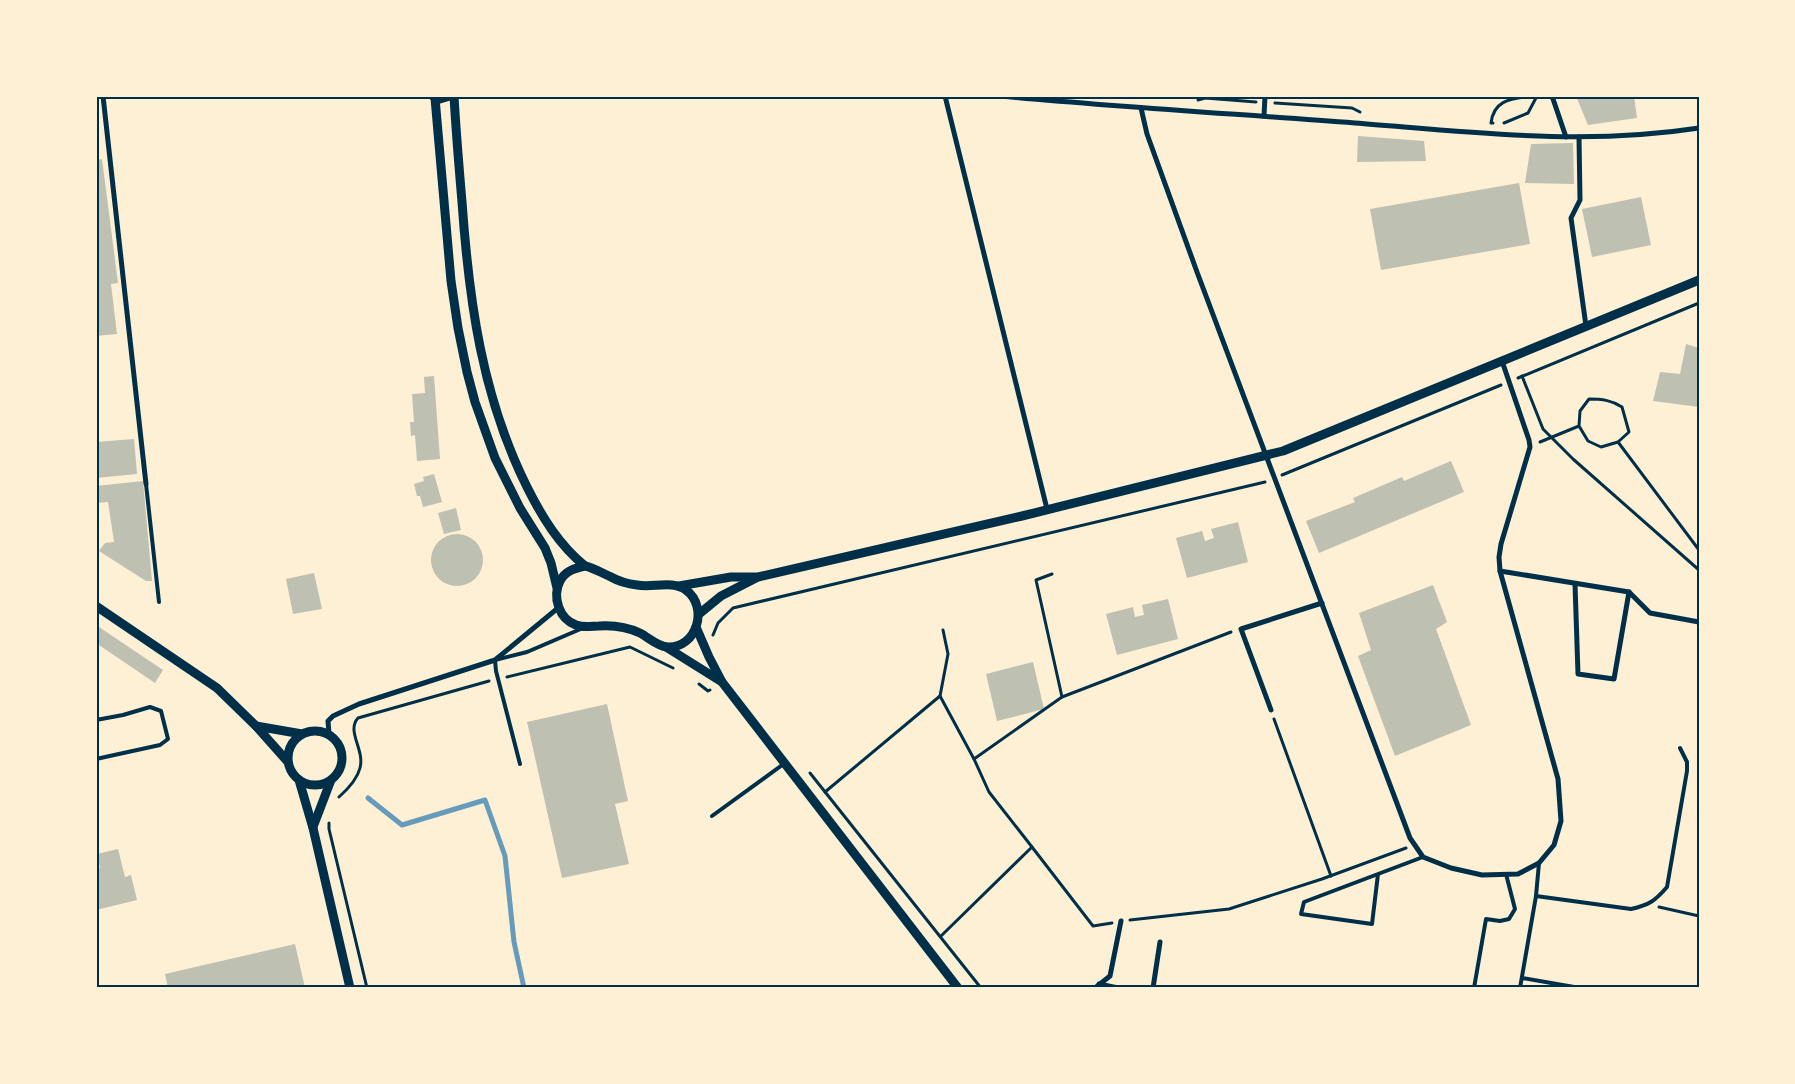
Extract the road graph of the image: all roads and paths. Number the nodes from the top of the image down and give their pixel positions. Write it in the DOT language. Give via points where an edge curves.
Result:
graph roads {
  1 [pos="103,96"];
  2 [pos="450,96"];
  3 [pos="454,96"];
  4 [pos="945,96"];
  5 [pos="1000,96"];
  6 [pos="1265,96"];
  7 [pos="1532,96"];
  8 [pos="1537,96"];
  9 [pos="1552,96"];
  10 [pos="434,97"];
  11 [pos="1063,99"];
  12 [pos="1141,108"];
  13 [pos="1264,116"];
  14 [pos="1699,128"];
  15 [pos="1566,137"];
  16 [pos="1579,137"];
  17 [pos="1699,280"];
  18 [pos="1699,303"];
  19 [pos="1586,326"];
  20 [pos="1502,361"];
  21 [pos="1522,376"];
  22 [pos="1510,382"];
  23 [pos="1578,426"];
  24 [pos="1551,438"];
  25 [pos="1618,442"];
  26 [pos="1530,446"];
  27 [pos="1266,455"];
  28 [pos="1274,478"];
  29 [pos="146,484"];
  30 [pos="1048,509"];
  31 [pos="1699,550"];
  32 [pos="585,566"];
  33 [pos="1699,570"];
  34 [pos="1500,571"];
  35 [pos="1052,574"];
  36 [pos="758,577"];
  37 [pos="1575,584"];
  38 [pos="679,586"];
  39 [pos="557,588"];
  40 [pos="1629,592"];
  41 [pos="159,602"];
  42 [pos="1322,603"];
  43 [pos="96,606"];
  44 [pos="558,608"];
  45 [pos="699,614"];
  46 [pos="1699,622"];
  47 [pos="587,627"];
  48 [pos="696,628"];
  49 [pos="1241,628"];
  50 [pos="943,630"];
  51 [pos="712,637"];
  52 [pos="666,647"];
  53 [pos="495,660"];
  54 [pos="674,668"];
  55 [pos="498,679"];
  56 [pos="722,682"];
  57 [pos="698,683"];
  58 [pos="940,696"];
  59 [pos="1062,698"];
  60 [pos="1271,710"];
  61 [pos="96,720"];
  62 [pos="256,726"];
  63 [pos="302,734"];
  64 [pos="329,734"];
  65 [pos="1680,748"];
  66 [pos="96,759"];
  67 [pos="974,760"];
  68 [pos="288,762"];
  69 [pos="785,762"];
  70 [pos="520,764"];
  71 [pos="808,770"];
  72 [pos="299,780"];
  73 [pos="331,780"];
  74 [pos="825,792"];
  75 [pos="335,802"];
  76 [pos="712,816"];
  77 [pos="329,817"];
  78 [pos="313,828"];
  79 [pos="1415,845"];
  80 [pos="1032,846"];
  81 [pos="1423,857"];
  82 [pos="1539,863"];
  83 [pos="1378,874"];
  84 [pos="1506,874"];
  85 [pos="1331,876"];
  86 [pos="1536,896"];
  87 [pos="1647,904"];
  88 [pos="1699,916"];
  89 [pos="1121,921"];
  90 [pos="941,936"];
  91 [pos="1160,942"];
  92 [pos="1522,978"];
  93 [pos="1097,986"];
  94 [pos="350,988"];
  95 [pos="367,988"];
  96 [pos="958,988"];
  97 [pos="981,988"];
  98 [pos="1118,988"];
  99 [pos="1153,988"];
  100 [pos="1474,988"];
  101 [pos="1520,988"];
  102 [pos="1580,988"];
  1 -- 29 [label="street"];
  2 -- 10 [label="street"];
  3 -- 32 [label="street" via="468,275 491,394 510,452 534,500 566,549"];
  4 -- 30 [label="street"];
  5 -- 11 [label="street"];
  6 -- 13 [label="street"];
  7 -- 8 [label="path" via="1510,99 1499,105 1492,113 1491,123 1507,123 1528,113"];
  9 -- 15 [label="street"];
  10 -- 39 [label="street" via="451,281 467,372 494,458 520,508 546,548"];
  11 -- 12 [label="street"];
  12 -- 13 [label="street"];
  12 -- 27 [label="street" via="1147,134"];
  13 -- 15 [label="street"];
  14 -- 16 [label="street" via="1631,136"];
  15 -- 16 [label="street"];
  16 -- 19 [label="street" via="1580,200 1571,218"];
  17 -- 19 [label="street"];
  18 -- 21 [label="path"];
  19 -- 20 [label="street"];
  20 -- 22 [label="street"];
  20 -- 27 [label="street"];
  21 -- 22 [label="path"];
  21 -- 24 [label="path" via="1543,429"];
  22 -- 26 [label="street"];
  22 -- 28 [label="path"];
  23 -- 24 [label="path"];
  23 -- 25 [label="path" via="1588,441 1602,447"];
  23 -- 25 [label="path" via="1580,412 1589,399 1615,402 1622,407 1629,432"];
  24 -- 26 [label="path"];
  24 -- 33 [label="path"];
  25 -- 31 [label="path"];
  26 -- 34 [label="street" via="1501,544"];
  27 -- 28 [label="street"];
  27 -- 30 [label="street"];
  28 -- 42 [label="street"];
  28 -- 51 [label="path" via="1260,485 733,608 718,623"];
  29 -- 41 [label="lane"];
  30 -- 36 [label="street"];
  32 -- 38 [label="street" via="625,583"];
  32 -- 39 [label="street" via="566,573"];
  34 -- 37 [label="street"];
  34 -- 82 [label="street" via="1558,779 1561,820 1554,845"];
  35 -- 59 [label="path" via="1036,580"];
  36 -- 38 [label="street" via="731,577"];
  36 -- 45 [label="street" via="728,592"];
  37 -- 40 [label="street"];
  37 -- 40 [label="street" via="1578,674 1614,679"];
  38 -- 45 [label="street" via="694,600"];
  39 -- 44 [label="street"];
  40 -- 46 [label="street" via="1650,612"];
  42 -- 49 [label="street"];
  42 -- 79 [label="street"];
  43 -- 62 [label="street" via="217,688"];
  44 -- 47 [label="street" via="566,619"];
  44 -- 53 [label="street"];
  45 -- 48 [label="street"];
  47 -- 52 [label="street" via="628,629"];
  47 -- 53 [label="lane" via="527,652"];
  48 -- 52 [label="street" via="688,640"];
  48 -- 56 [label="street"];
  49 -- 59 [label="path"];
  49 -- 60 [label="street"];
  50 -- 58 [label="path" via="948,654"];
  52 -- 56 [label="street"];
  53 -- 55 [label="lane"];
  53 -- 64 [label="street" via="359,704 333,716 328,721"];
  54 -- 55 [label="path" via="630,647"];
  55 -- 70 [label="lane"];
  55 -- 75 [label="path" via="358,718 352,730 361,755 360,768 354,781"];
  56 -- 57 [label="path" via="708,691"];
  56 -- 69 [label="street"];
  58 -- 67 [label="path"];
  58 -- 74 [label="path"];
  59 -- 67 [label="path"];
  60 -- 85 [label="path"];
  61 -- 66 [label="lane" via="150,707 161,711 168,739 160,745"];
  62 -- 63 [label="street"];
  62 -- 68 [label="street"];
  63 -- 64 [label="street" via="320,731"];
  63 -- 68 [label="street" via="290,746"];
  64 -- 73 [label="street" via="336,740 342,757 337,774"];
  65 -- 87 [label="lane" via="1687,762 1667,887"];
  67 -- 80 [label="path" via="989,792"];
  68 -- 72 [label="street"];
  69 -- 76 [label="lane"];
  69 -- 96 [label="street"];
  71 -- 74 [label="path"];
  72 -- 73 [label="street" via="315,785"];
  72 -- 78 [label="street"];
  73 -- 78 [label="street"];
  74 -- 90 [label="path"];
  77 -- 95 [label="path" via="329,829"];
  78 -- 94 [label="street"];
  79 -- 81 [label="street"];
  79 -- 85 [label="path"];
  80 -- 89 [label="path" via="1093,926"];
  80 -- 90 [label="path"];
  81 -- 83 [label="lane"];
  81 -- 84 [label="street" via="1482,875"];
  82 -- 84 [label="street" via="1518,874"];
  82 -- 86 [label="lane"];
  83 -- 83 [label="lane" via="1304,902 1301,914 1372,924"];
  84 -- 100 [label="lane" via="1515,909 1509,919 1486,919"];
  85 -- 89 [label="path" via="1229,909"];
  86 -- 87 [label="lane" via="1631,909"];
  86 -- 92 [label="lane"];
  87 -- 88 [label="path"];
  89 -- 93 [label="street" via="1110,976"];
  90 -- 97 [label="path"];
  91 -- 99 [label="street"];
  92 -- 101 [label="lane"];
  92 -- 102 [label="lane"];
  93 -- 98 [label="street"];
}
